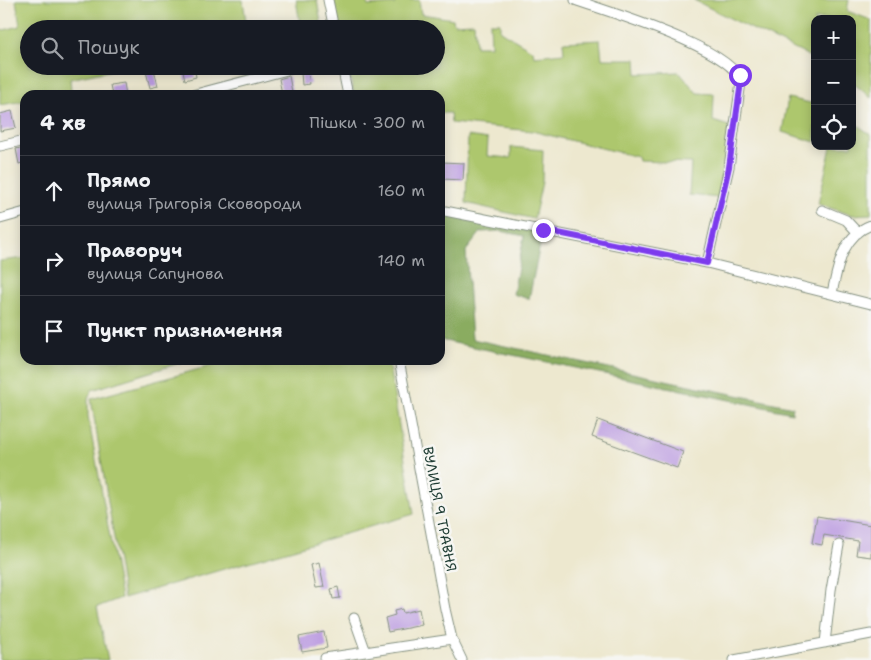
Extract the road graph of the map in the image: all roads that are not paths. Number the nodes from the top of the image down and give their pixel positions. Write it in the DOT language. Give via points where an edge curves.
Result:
graph roads {
  1 [pos="328,0"];
  2 [pos="575,0"];
  3 [pos="332,20"];
  4 [pos="268,75"];
  5 [pos="344,75"];
  6 [pos="211,90"];
  7 [pos="347,90"];
  8 [pos="20,141"];
  9 [pos="0,146"];
  10 [pos="822,210"];
  11 [pos="445,211"];
  12 [pos="20,213"];
  13 [pos="0,219"];
  14 [pos="871,225"];
  15 [pos="858,233"];
  16 [pos="707,263"];
  17 [pos="832,293"];
  18 [pos="871,304"];
  19 [pos="399,365"];
  20 [pos="840,545"];
  21 [pos="354,618"];
  22 [pos="871,634"];
  23 [pos="452,639"];
  24 [pos="825,643"];
  25 [pos="366,652"];
  26 [pos="325,658"];
  27 [pos="462,660"];
  28 [pos="734,660"];
  1 -- 3 [label="street"];
  2 -- 16 [label="street" via="694,44 731,65 740,75 729,167"];
  4 -- 6 [label="street"];
  5 -- 7 [label="street"];
  8 -- 9 [label="street"];
  10 -- 15 [label="street" via="846,220"];
  11 -- 16 [label="street"];
  12 -- 13 [label="street"];
  14 -- 15 [label="street"];
  15 -- 17 [label="street" via="842,253"];
  16 -- 17 [label="street"];
  17 -- 18 [label="street"];
  19 -- 23 [label="street, ВУЛИЦЯ 9 ТРАВНЯ"];
  20 -- 24 [label="street"];
  21 -- 25 [label="street"];
  22 -- 24 [label="street"];
  23 -- 25 [label="street"];
  23 -- 27 [label="street, ВУЛИЦЯ 9 ТРАВНЯ"];
  24 -- 28 [label="street"];
  25 -- 26 [label="street"];
}
